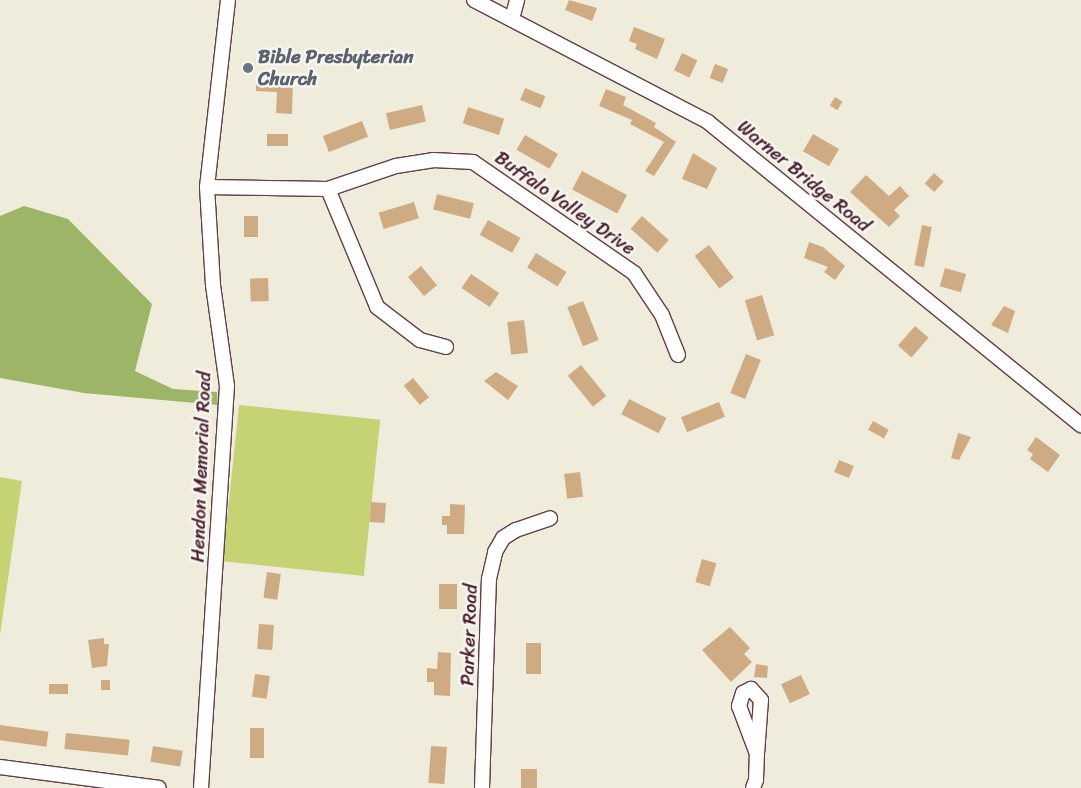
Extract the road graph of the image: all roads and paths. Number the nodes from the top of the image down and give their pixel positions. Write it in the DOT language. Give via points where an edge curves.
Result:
graph roads {
  1 [pos="228,0"];
  2 [pos="474,0"];
  3 [pos="517,0"];
  4 [pos="512,19"];
  5 [pos="207,187"];
  6 [pos="328,189"];
  7 [pos="446,347"];
  8 [pos="678,355"];
  9 [pos="1081,425"];
  10 [pos="550,518"];
  11 [pos="757,754"];
  12 [pos="0,767"];
  13 [pos="78,783"];
  14 [pos="160,788"];
  15 [pos="201,788"];
  16 [pos="482,788"];
  17 [pos="753,788"];
  1 -- 5 [label="street, Hendon Memorial Road"];
  2 -- 4 [label="street, Warner Bridge Road"];
  3 -- 4 [label="street"];
  4 -- 9 [label="street, Warner Bridge Road" via="708,122"];
  5 -- 6 [label="street, Buffalo Valley Drive"];
  5 -- 15 [label="street, Hendon Memorial Road" via="214,285 227,386"];
  6 -- 7 [label="street" via="377,307 420,340"];
  6 -- 8 [label="street, Buffalo Valley Drive" via="396,166 432,160 473,162 634,273 662,314"];
  10 -- 16 [label="street, Parker Road" via="516,530 504,538 496,552 489,579"];
  11 -- 17 [label="street"];
  12 -- 13 [label="street"];
  13 -- 14 [label="street"];
}
